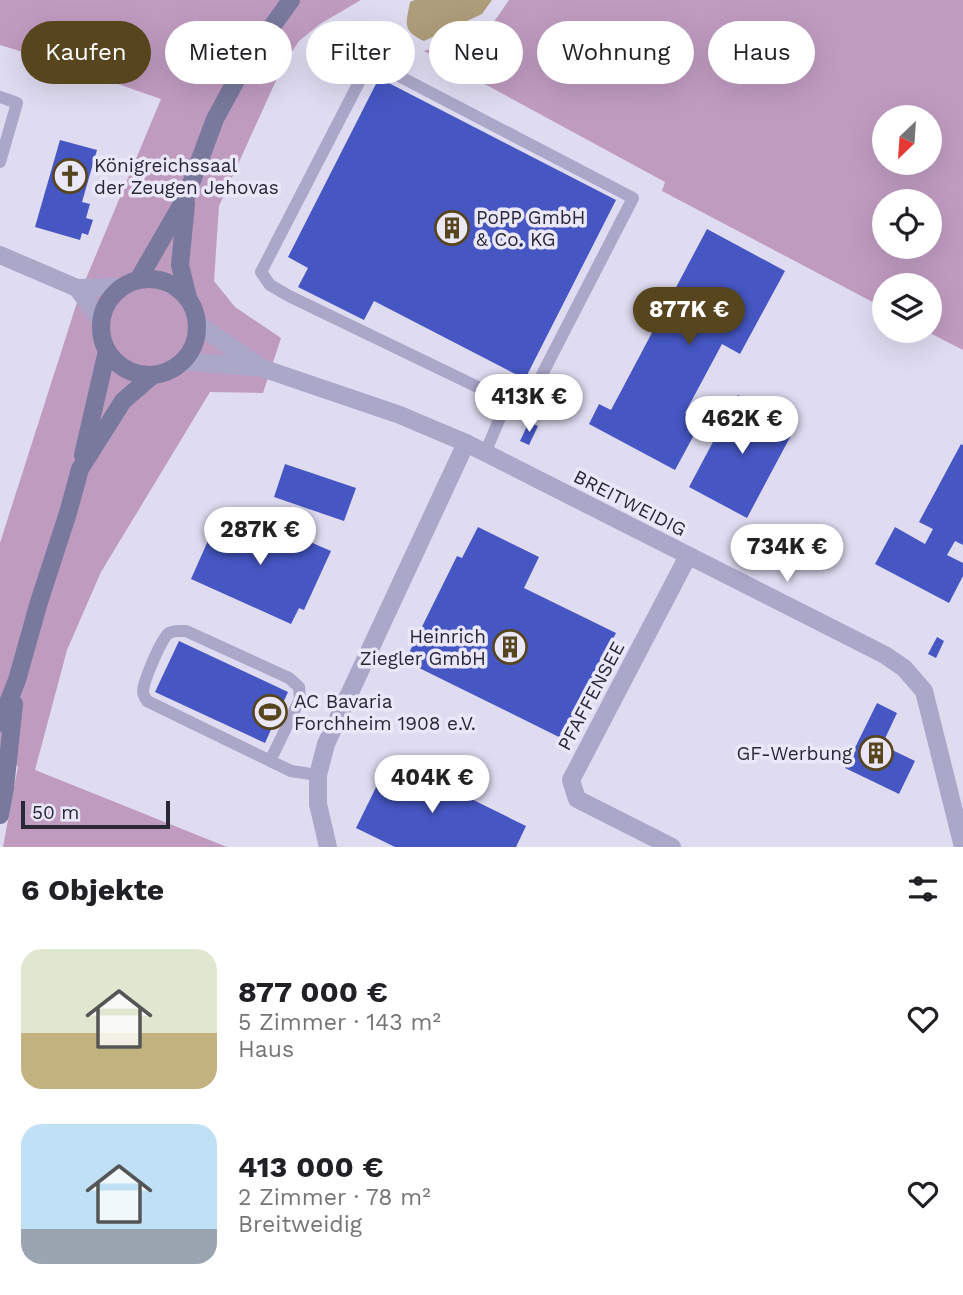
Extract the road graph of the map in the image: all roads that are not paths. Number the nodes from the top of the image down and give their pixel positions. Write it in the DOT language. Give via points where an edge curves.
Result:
graph roads {
  1 [pos="291,0"];
  2 [pos="0,97"];
  3 [pos="0,162"];
  4 [pos="186,197"];
  5 [pos="0,255"];
  6 [pos="138,280"];
  7 [pos="121,287"];
  8 [pos="77,288"];
  9 [pos="188,298"];
  10 [pos="101,321"];
  11 [pos="197,324"];
  12 [pos="107,351"];
  13 [pos="184,360"];
  14 [pos="262,368"];
  15 [pos="153,375"];
  16 [pos="505,406"];
  17 [pos="466,443"];
  18 [pos="485,453"];
  19 [pos="80,469"];
  20 [pos="688,556"];
  21 [pos="17,680"];
  22 [pos="0,723"];
  23 [pos="271,761"];
  24 [pos="318,775"];
  25 [pos="958,807"];
  26 [pos="0,815"];
  27 [pos="328,847"];
  28 [pos="672,847"];
  29 [pos="963,847"];
  1 -- 4 [label="main road" via="245,64 215,119"];
  2 -- 3 [label="lane" via="17,103"];
  4 -- 6 [label="main road"];
  4 -- 9 [label="main road" via="180,265"];
  5 -- 8 [label="street"];
  6 -- 7 [label="main road"];
  6 -- 9 [label="main road" via="166,281"];
  7 -- 8 [label="street"];
  7 -- 10 [label="main road" via="107,302"];
  8 -- 10 [label="street"];
  9 -- 11 [label="main road"];
  10 -- 12 [label="main road"];
  11 -- 13 [label="main road" via="194,344"];
  11 -- 14 [label="street, BREITWEIDIG"];
  12 -- 15 [label="main road" via="127,370"];
  12 -- 19 [label="main road"];
  13 -- 14 [label="street, BREITWEIDIG"];
  13 -- 15 [label="main road"];
  14 -- 17 [label="street, BREITWEIDIG" via="400,415"];
  15 -- 19 [label="main road" via="123,401"];
  16 -- 16 [label="lane" via="488,392 289,296 261,272 370,61 633,198 532,394"];
  16 -- 18 [label="lane"];
  17 -- 18 [label="street, BREITWEIDIG"];
  17 -- 24 [label="street" via="326,744"];
  18 -- 20 [label="street, BREITWEIDIG"];
  19 -- 21 [label="main road"];
  20 -- 25 [label="street, BREITWEIDIG" via="904,668 924,691"];
  20 -- 28 [label="street, PFAFFENSEE" via="571,780 577,799"];
  21 -- 22 [label="main road"];
  21 -- 26 [label="main road"];
  23 -- 23 [label="lane" via="147,701 143,692 146,681 169,633 186,631 289,678 299,687 300,699"];
  23 -- 24 [label="lane" via="299,773"];
  24 -- 27 [label="street" via="318,804"];
  25 -- 29 [label="street, BREITWEIDIG"];
}
